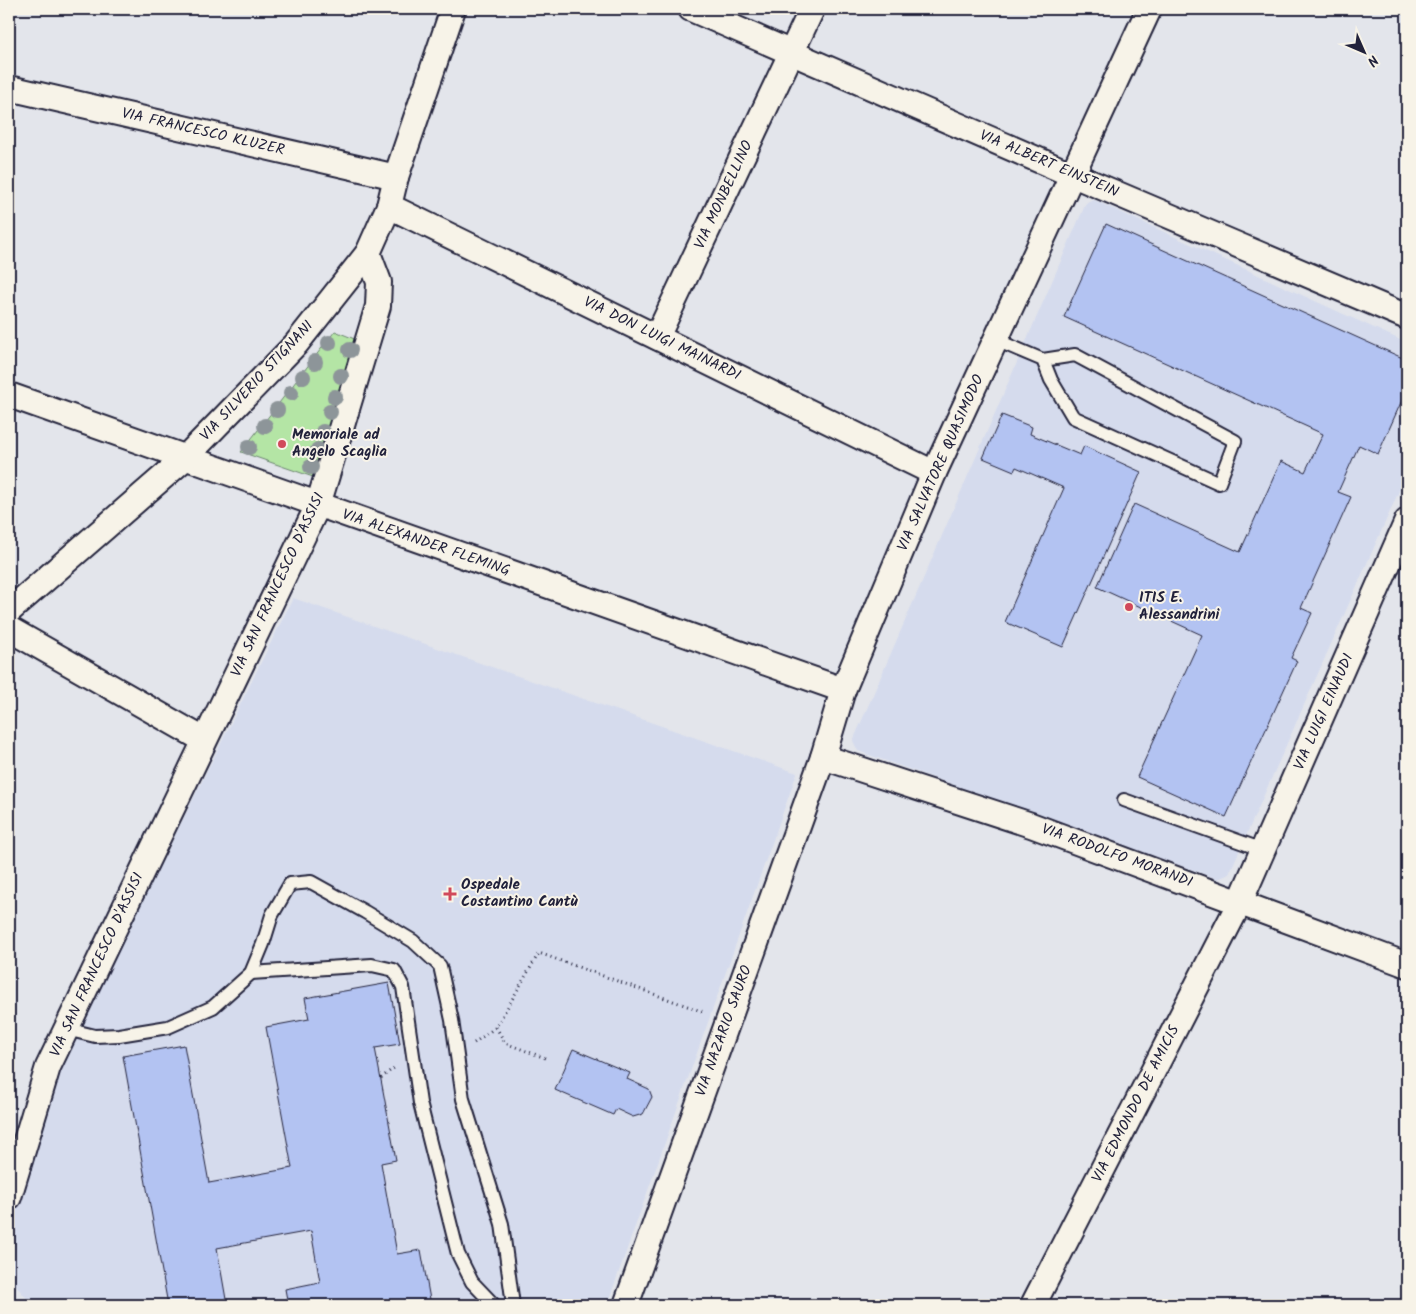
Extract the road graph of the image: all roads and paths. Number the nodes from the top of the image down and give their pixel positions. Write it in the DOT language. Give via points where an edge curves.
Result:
graph roads {
  1 [pos="453,9"];
  2 [pos="691,9"];
  3 [pos="812,9"];
  4 [pos="1149,9"];
  5 [pos="791,52"];
  6 [pos="9,88"];
  7 [pos="1073,175"];
  8 [pos="396,177"];
  9 [pos="389,206"];
  10 [pos="368,253"];
  11 [pos="1407,317"];
  12 [pos="657,337"];
  13 [pos="996,340"];
  14 [pos="1043,360"];
  15 [pos="9,395"];
  16 [pos="185,458"];
  17 [pos="934,473"];
  18 [pos="318,505"];
  19 [pos="1407,521"];
  20 [pos="9,611"];
  21 [pos="9,630"];
  22 [pos="843,690"];
  23 [pos="204,740"];
  24 [pos="822,757"];
  25 [pos="1124,800"];
  26 [pos="1263,850"];
  27 [pos="1240,902"];
  28 [pos="1407,966"];
  29 [pos="251,974"];
  30 [pos="728,1021"];
  31 [pos="496,1027"];
  32 [pos="66,1029"];
  33 [pos="456,1047"];
  34 [pos="548,1059"];
  35 [pos="9,1197"];
  36 [pos="9,1300"];
  37 [pos="13,1305"];
  38 [pos="494,1305"];
  39 [pos="513,1305"];
  40 [pos="626,1305"];
  41 [pos="1033,1305"];
  1 -- 8 [label="street, VIA SILVERIO STIGNANI"];
  2 -- 5 [label="street, VIA ALBERT EINSTEIN"];
  3 -- 5 [label="street, VIA MONBELLINO"];
  4 -- 7 [label="street, VIA SALVATORE QUASIMODO"];
  5 -- 7 [label="street, VIA ALBERT EINSTEIN"];
  5 -- 12 [label="street, VIA MONBELLINO"];
  6 -- 8 [label="street, VIA FRANCESCO KLUZER"];
  7 -- 11 [label="street, VIA ALBERT EINSTEIN"];
  7 -- 13 [label="street, VIA SALVATORE QUASIMODO"];
  8 -- 9 [label="street, VIA SILVERIO STIGNANI"];
  9 -- 10 [label="street, VIA SILVERIO STIGNANI"];
  9 -- 12 [label="street, VIA DON LUIGI MAINARDI"];
  10 -- 16 [label="street, VIA SILVERIO STIGNANI" via="296,344"];
  10 -- 18 [label="street, VIA SAN FRANCESCO D'ASSISI" via="379,282 378,306"];
  12 -- 17 [label="street, VIA DON LUIGI MAINARDI"];
  13 -- 14 [label="lane"];
  13 -- 17 [label="street, VIA SALVATORE QUASIMODO"];
  14 -- 14 [label="lane" via="1076,355 1235,441 1219,483 1073,417"];
  15 -- 16 [label="street, VIA ALEXANDER FLEMING"];
  16 -- 18 [label="street, VIA ALEXANDER FLEMING"];
  16 -- 20 [label="street, VIA SILVERIO STIGNANI"];
  17 -- 22 [label="street, VIA SALVATORE QUASIMODO"];
  18 -- 22 [label="street, VIA ALEXANDER FLEMING"];
  18 -- 23 [label="street, VIA SAN FRANCESCO D'ASSISI"];
  19 -- 26 [label="street, VIA LUIGI EINAUDI"];
  21 -- 23 [label="street"];
  22 -- 24 [label="street, VIA SALVATORE QUASIMODO"];
  23 -- 32 [label="street, VIA SAN FRANCESCO D'ASSISI"];
  24 -- 27 [label="street, VIA RODOLFO MORANDI" via="1031,825"];
  24 -- 30 [label="street, VIA NAZARIO SAURO"];
  25 -- 26 [label="lane"];
  26 -- 27 [label="street, VIA LUIGI EINAUDI"];
  27 -- 28 [label="street, VIA RODOLFO MORANDI"];
  27 -- 41 [label="street, VIA EDMONDO DE AMICIS"];
  29 -- 32 [label="lane" via="213,1007 168,1027 95,1036"];
  29 -- 33 [label="lane" via="272,914 290,884 311,882 413,941 440,966"];
  29 -- 38 [label="lane" via="372,965 394,970 403,987 420,1103 458,1254 472,1282"];
  30 -- 31 [label="path" via="539,953"];
  30 -- 40 [label="street, VIA NAZARIO SAURO"];
  31 -- 33 [label="path" via="472,1044"];
  31 -- 34 [label="path" via="505,1043"];
  32 -- 35 [label="street, VIA SAN FRANCESCO D'ASSISI" via="48,1067"];
  33 -- 39 [label="lane" via="463,1099 502,1224"];
  36 -- 37 [label="path"];
}
